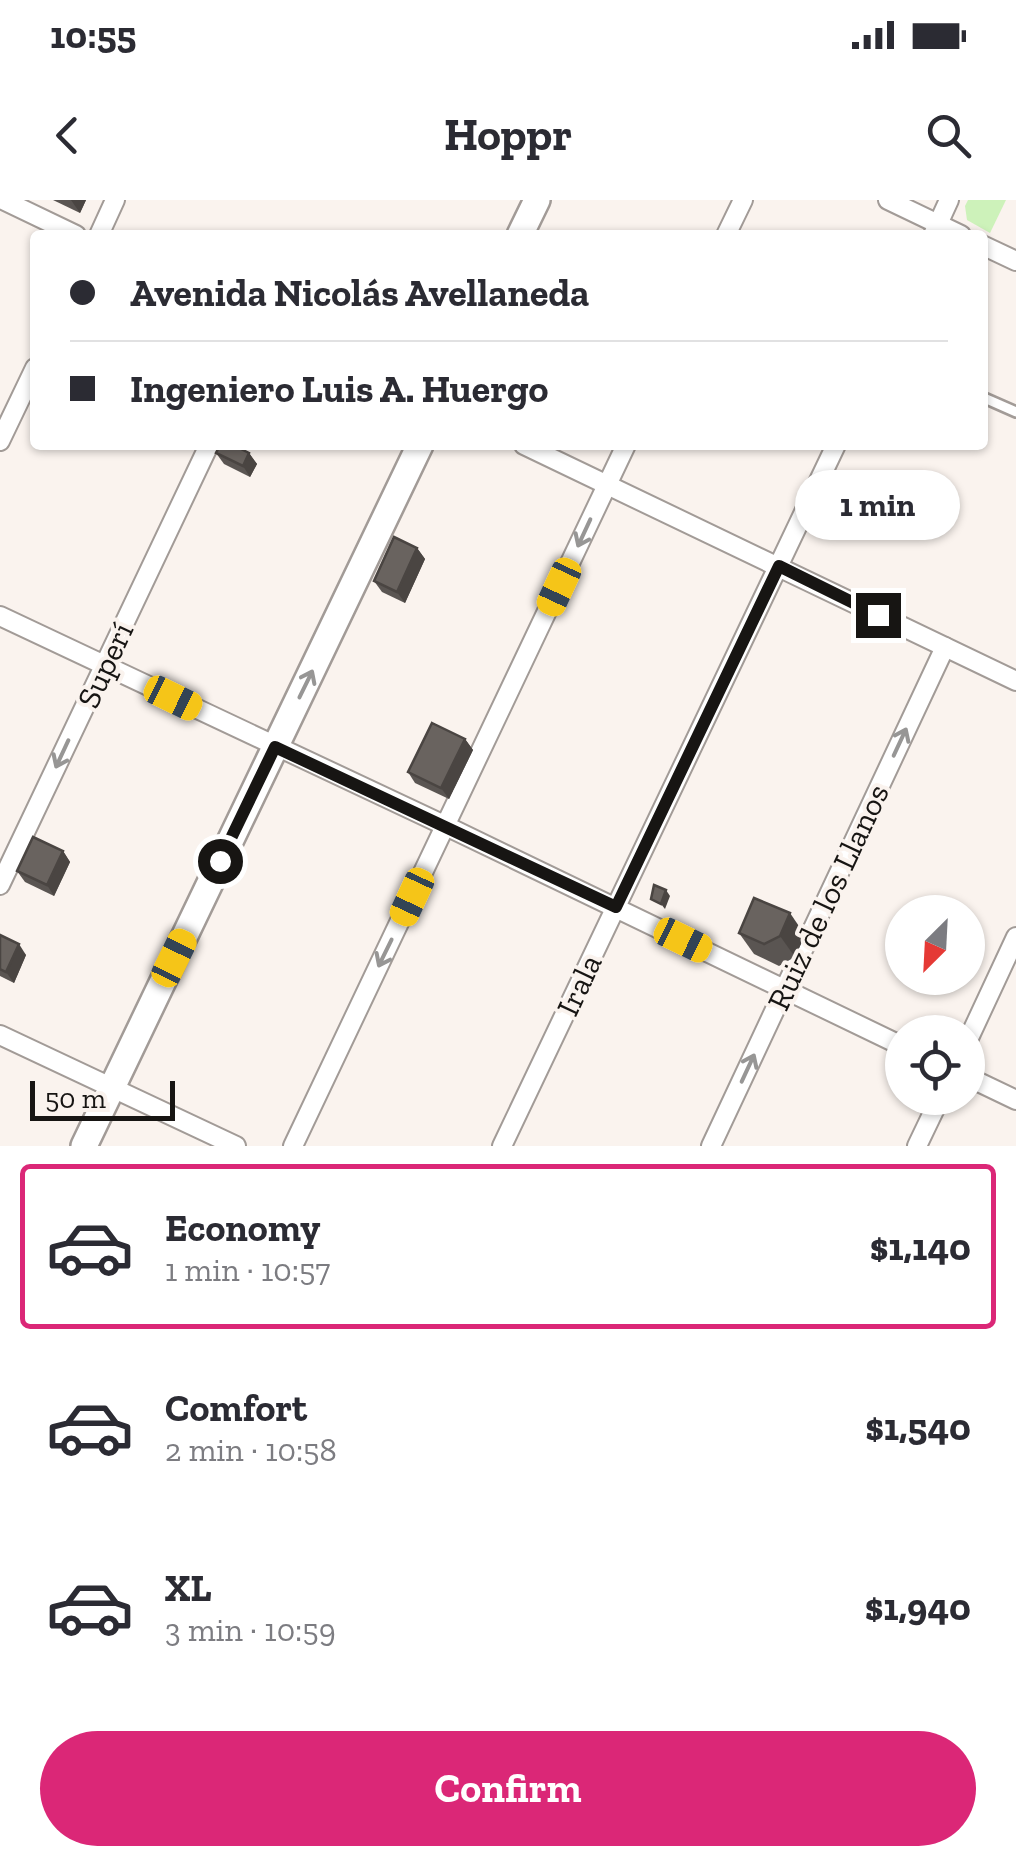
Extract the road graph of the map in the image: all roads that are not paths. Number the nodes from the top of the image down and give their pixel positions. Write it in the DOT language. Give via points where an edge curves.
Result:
graph roads {
  1 [pos="3,200"];
  2 [pos="116,200"];
  3 [pos="536,200"];
  4 [pos="743,200"];
  5 [pos="888,200"];
  6 [pos="950,200"];
  7 [pos="935,229"];
  8 [pos="66,230"];
  9 [pos="101,230"];
  10 [pos="522,230"];
  11 [pos="728,230"];
  12 [pos="988,248"];
  13 [pos="1016,262"];
  14 [pos="30,379"];
  15 [pos="988,399"];
  16 [pos="1016,412"];
  17 [pos="0,442"];
  18 [pos="207,450"];
  19 [pos="418,450"];
  20 [pos="535,450"];
  21 [pos="624,450"];
  22 [pos="834,450"];
  23 [pos="607,484"];
  24 [pos="779,566"];
  25 [pos="0,616"];
  26 [pos="945,647"];
  27 [pos="104,666"];
  28 [pos="1016,681"];
  29 [pos="275,747"];
  30 [pos="446,826"];
  31 [pos="0,885"];
  32 [pos="616,907"];
  33 [pos="1016,937"];
  34 [pos="785,989"];
  35 [pos="980,1015"];
  36 [pos="0,1034"];
  37 [pos="885,1038"];
  38 [pos="985,1085"];
  39 [pos="112,1087"];
  40 [pos="1016,1100"];
  41 [pos="932,1115"];
  42 [pos="84,1146"];
  43 [pos="236,1146"];
  44 [pos="293,1146"];
  45 [pos="502,1146"];
  46 [pos="711,1146"];
  47 [pos="917,1146"];
  1 -- 8 [label="street"];
  2 -- 9 [label="street"];
  3 -- 10 [label="main road"];
  4 -- 11 [label="street"];
  5 -- 7 [label="street"];
  6 -- 7 [label="street"];
  12 -- 13 [label="street"];
  14 -- 17 [label="street"];
  15 -- 16 [label="lane"];
  18 -- 27 [label="street, Superí"];
  29 -- 19 [label="main road, one-way"];
  20 -- 23 [label="street"];
  21 -- 23 [label="street"];
  22 -- 24 [label="street, Irala"];
  23 -- 24 [label="street"];
  23 -- 30 [label="street, one-way"];
  24 -- 26 [label="street"];
  24 -- 32 [label="street, Irala"];
  25 -- 27 [label="street"];
  26 -- 28 [label="street"];
  34 -- 26 [label="street, Ruiz de los Llanos, one-way"];
  27 -- 29 [label="street"];
  27 -- 31 [label="street, Superí, one-way"];
  29 -- 30 [label="street"];
  29 -- 39 [label="main road"];
  30 -- 32 [label="street"];
  30 -- 44 [label="street, one-way"];
  32 -- 34 [label="street"];
  32 -- 45 [label="street, Irala"];
  33 -- 35 [label="street"];
  34 -- 37 [label="street"];
  46 -- 34 [label="street, Ruiz de los Llanos, one-way"];
  36 -- 39 [label="street"];
  38 -- 40 [label="street"];
  39 -- 42 [label="main road"];
  39 -- 43 [label="street"];
  41 -- 47 [label="street"];
}
